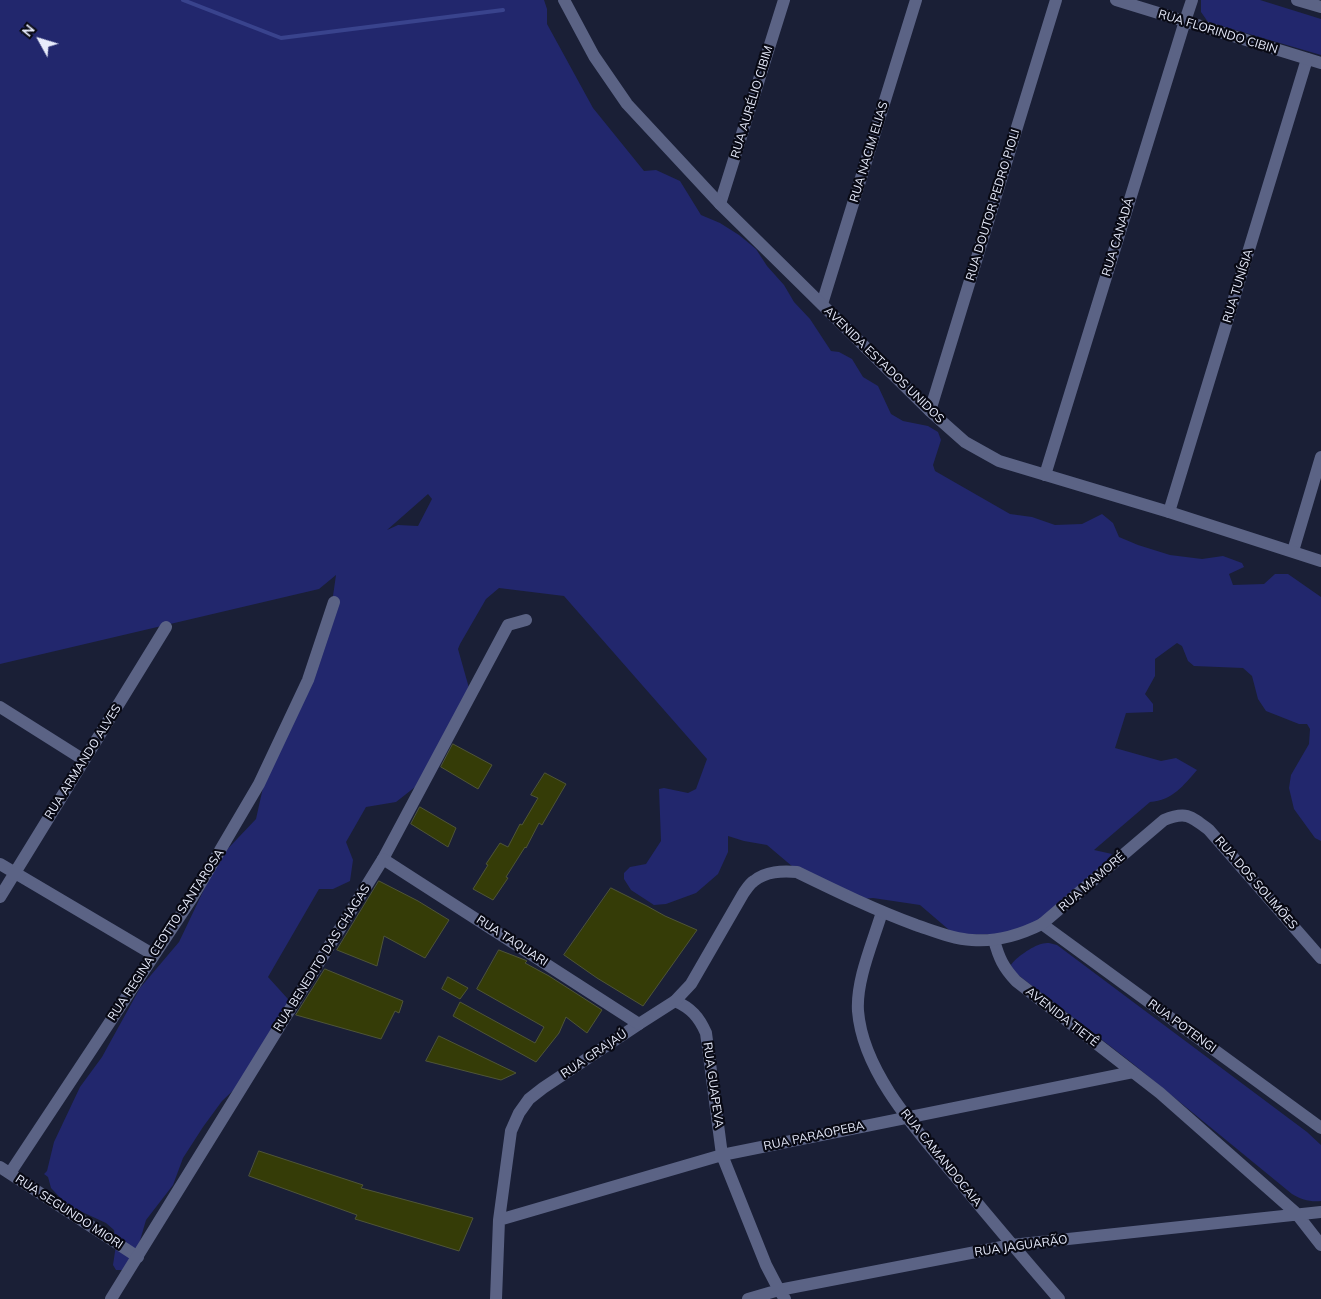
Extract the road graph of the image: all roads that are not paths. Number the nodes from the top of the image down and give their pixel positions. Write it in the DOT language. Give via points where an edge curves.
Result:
graph roads {
  1 [pos="564,0"];
  2 [pos="784,0"];
  3 [pos="916,0"];
  4 [pos="1056,0"];
  5 [pos="1116,0"];
  6 [pos="1192,0"];
  7 [pos="1296,0"];
  8 [pos="1321,7"];
  9 [pos="1185,21"];
  10 [pos="1307,59"];
  11 [pos="1321,63"];
  12 [pos="720,204"];
  13 [pos="822,304"];
  14 [pos="930,411"];
  15 [pos="1321,457"];
  16 [pos="1045,475"];
  17 [pos="1169,512"];
  18 [pos="1293,551"];
  19 [pos="1321,561"];
  20 [pos="334,602"];
  21 [pos="526,620"];
  22 [pos="166,627"];
  23 [pos="0,707"];
  24 [pos="84,760"];
  25 [pos="1185,815"];
  26 [pos="383,859"];
  27 [pos="0,864"];
  28 [pos="14,873"];
  29 [pos="0,897"];
  30 [pos="882,912"];
  31 [pos="1042,924"];
  32 [pos="994,940"];
  33 [pos="154,955"];
  34 [pos="1321,958"];
  35 [pos="675,1001"];
  36 [pos="639,1024"];
  37 [pos="1133,1072"];
  38 [pos="906,1117"];
  39 [pos="1318,1121"];
  40 [pos="722,1155"];
  41 [pos="5,1170"];
  42 [pos="1321,1212"];
  43 [pos="1296,1214"];
  44 [pos="499,1220"];
  45 [pos="1012,1245"];
  46 [pos="1321,1245"];
  47 [pos="138,1257"];
  48 [pos="782,1294"];
  49 [pos="111,1299"];
  50 [pos="496,1299"];
  51 [pos="748,1299"];
  52 [pos="1059,1299"];
  1 -- 12 [label="street, AVENIDA ESTADOS UNIDOS" via="594,56 627,104"];
  2 -- 12 [label="street, RUA AURÉLIO CIBIM"];
  3 -- 13 [label="street, RUA NACIM ELIAS"];
  4 -- 14 [label="street, RUA DOUTOR PEDRO PIOLI"];
  5 -- 9 [label="street, RUA FLORINDO CIBIN"];
  6 -- 9 [label="street, RUA CANADÁ"];
  7 -- 8 [label="street"];
  9 -- 10 [label="street, RUA FLORINDO CIBIN"];
  9 -- 16 [label="street, RUA CANADÁ"];
  10 -- 11 [label="street, RUA FLORINDO CIBIN"];
  10 -- 17 [label="street, RUA TUNÍSIA"];
  12 -- 13 [label="street, AVENIDA ESTADOS UNIDOS"];
  13 -- 14 [label="street, AVENIDA ESTADOS UNIDOS"];
  14 -- 16 [label="street, AVENIDA ESTADOS UNIDOS" via="966,442 999,461"];
  15 -- 18 [label="street"];
  16 -- 17 [label="street, AVENIDA ESTADOS UNIDOS"];
  17 -- 18 [label="street, AVENIDA ESTADOS UNIDOS"];
  18 -- 19 [label="street, AVENIDA ESTADOS UNIDOS"];
  20 -- 33 [label="street, RUA REGINA CEOTTO SANTAROSA" via="308,680 259,784 192,898"];
  21 -- 26 [label="street, RUA BENEDITO DAS CHAGAS" via="508,625"];
  22 -- 24 [label="street, RUA ARMANDO ALVES"];
  23 -- 24 [label="street"];
  24 -- 28 [label="street, RUA ARMANDO ALVES"];
  25 -- 31 [label="street, RUA MAMORÉ" via="1164,820"];
  25 -- 34 [label="street, RUA DOS SOLIMÕES" via="1209,830"];
  26 -- 36 [label="street, RUA TAQUARI"];
  26 -- 47 [label="street, RUA BENEDITO DAS CHAGAS"];
  27 -- 28 [label="street"];
  28 -- 29 [label="street, RUA ARMANDO ALVES"];
  28 -- 33 [label="street"];
  30 -- 32 [label="street" via="947,936"];
  30 -- 35 [label="street" via="797,872 767,874 754,881 743,894 691,984"];
  30 -- 38 [label="street, RUA CAMANDOCAIA" via="860,988 858,1011 863,1039 876,1071"];
  31 -- 32 [label="street, RUA MAMORÉ" via="1026,932"];
  31 -- 39 [label="street, RUA POTENGI"];
  32 -- 37 [label="street, AVENIDA TIETÊ" via="1005,970 1016,982"];
  33 -- 41 [label="street, RUA REGINA CEOTTO SANTAROSA"];
  35 -- 36 [label="street, RUA GRAJAÚ"];
  35 -- 40 [label="street, RUA GUAPEVA" via="693,1012 706,1033"];
  36 -- 44 [label="street, RUA GRAJAÚ" via="529,1099 511,1131"];
  37 -- 38 [label="street, RUA PARAOPEBA"];
  37 -- 43 [label="street, AVENIDA TIETÊ"];
  38 -- 40 [label="street, RUA PARAOPEBA"];
  38 -- 45 [label="street, RUA CAMANDOCAIA"];
  40 -- 44 [label="street, RUA PARAOPEBA"];
  40 -- 48 [label="street, RUA GUAPEVA" via="766,1265"];
  41 -- 47 [label="street, RUA SEGUNDO MIORI"];
  42 -- 43 [label="street, RUA JAGUARÃO"];
  43 -- 45 [label="street, RUA JAGUARÃO"];
  43 -- 46 [label="street, AVENIDA TIETÊ"];
  44 -- 50 [label="street"];
  45 -- 48 [label="street, RUA JAGUARÃO"];
  45 -- 52 [label="street, RUA CAMANDOCAIA"];
  47 -- 49 [label="street, RUA BENEDITO DAS CHAGAS"];
  48 -- 51 [label="street, RUA JAGUARÃO"];
}
